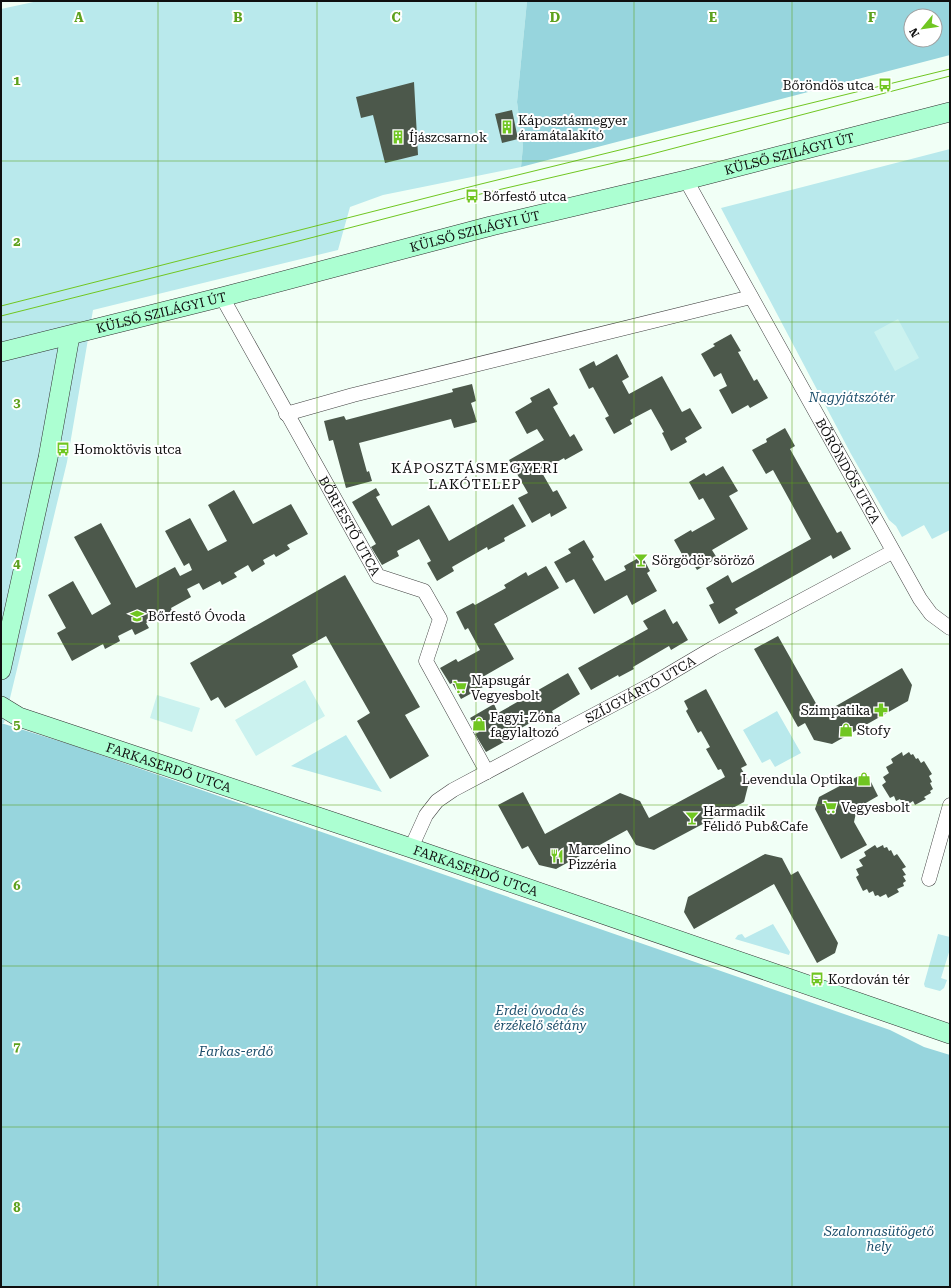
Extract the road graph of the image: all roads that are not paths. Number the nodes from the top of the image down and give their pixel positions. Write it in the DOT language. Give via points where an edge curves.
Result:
graph roads {
  1 [pos="950,112"];
  2 [pos="686,180"];
  3 [pos="222,297"];
  4 [pos="751,297"];
  5 [pos="70,336"];
  6 [pos="1,352"];
  7 [pos="286,414"];
  8 [pos="892,552"];
  9 [pos="950,628"];
  10 [pos="1,670"];
  11 [pos="1,708"];
  12 [pos="487,772"];
  13 [pos="950,805"];
  14 [pos="411,848"];
  15 [pos="929,879"];
  16 [pos="950,1034"];
  1 -- 2 [label="street, KÜLSŐ SZILÁGYI ÚT"];
  2 -- 3 [label="street, KÜLSŐ SZILÁGYI ÚT" via="491,226"];
  2 -- 4 [label="street, BŐRÖNDÖS UTCA"];
  3 -- 5 [label="street, KÜLSŐ SZILÁGYI ÚT"];
  3 -- 7 [label="street, BŐRFESTŐ UTCA"];
  4 -- 7 [label="street" via="360,393"];
  4 -- 8 [label="street, BŐRÖNDÖS UTCA"];
  5 -- 6 [label="street, KÜLSŐ SZILÁGYI ÚT"];
  5 -- 10 [label="street" via="48,458"];
  7 -- 12 [label="street, BŐRFESTŐ UTCA" via="378,576 424,591 433,605 440,619 426,661"];
  8 -- 9 [label="street, BŐRÖNDÖS UTCA" via="920,599 932,614"];
  8 -- 12 [label="street, SZÍJGYÁRTÓ UTCA"];
  11 -- 14 [label="street, FARKASERDŐ UTCA" via="26,719"];
  12 -- 14 [label="street, SZÍJGYÁRTÓ UTCA" via="437,801 426,815"];
  13 -- 15 [label="street"];
  14 -- 16 [label="street, FARKASERDŐ UTCA"];
}
